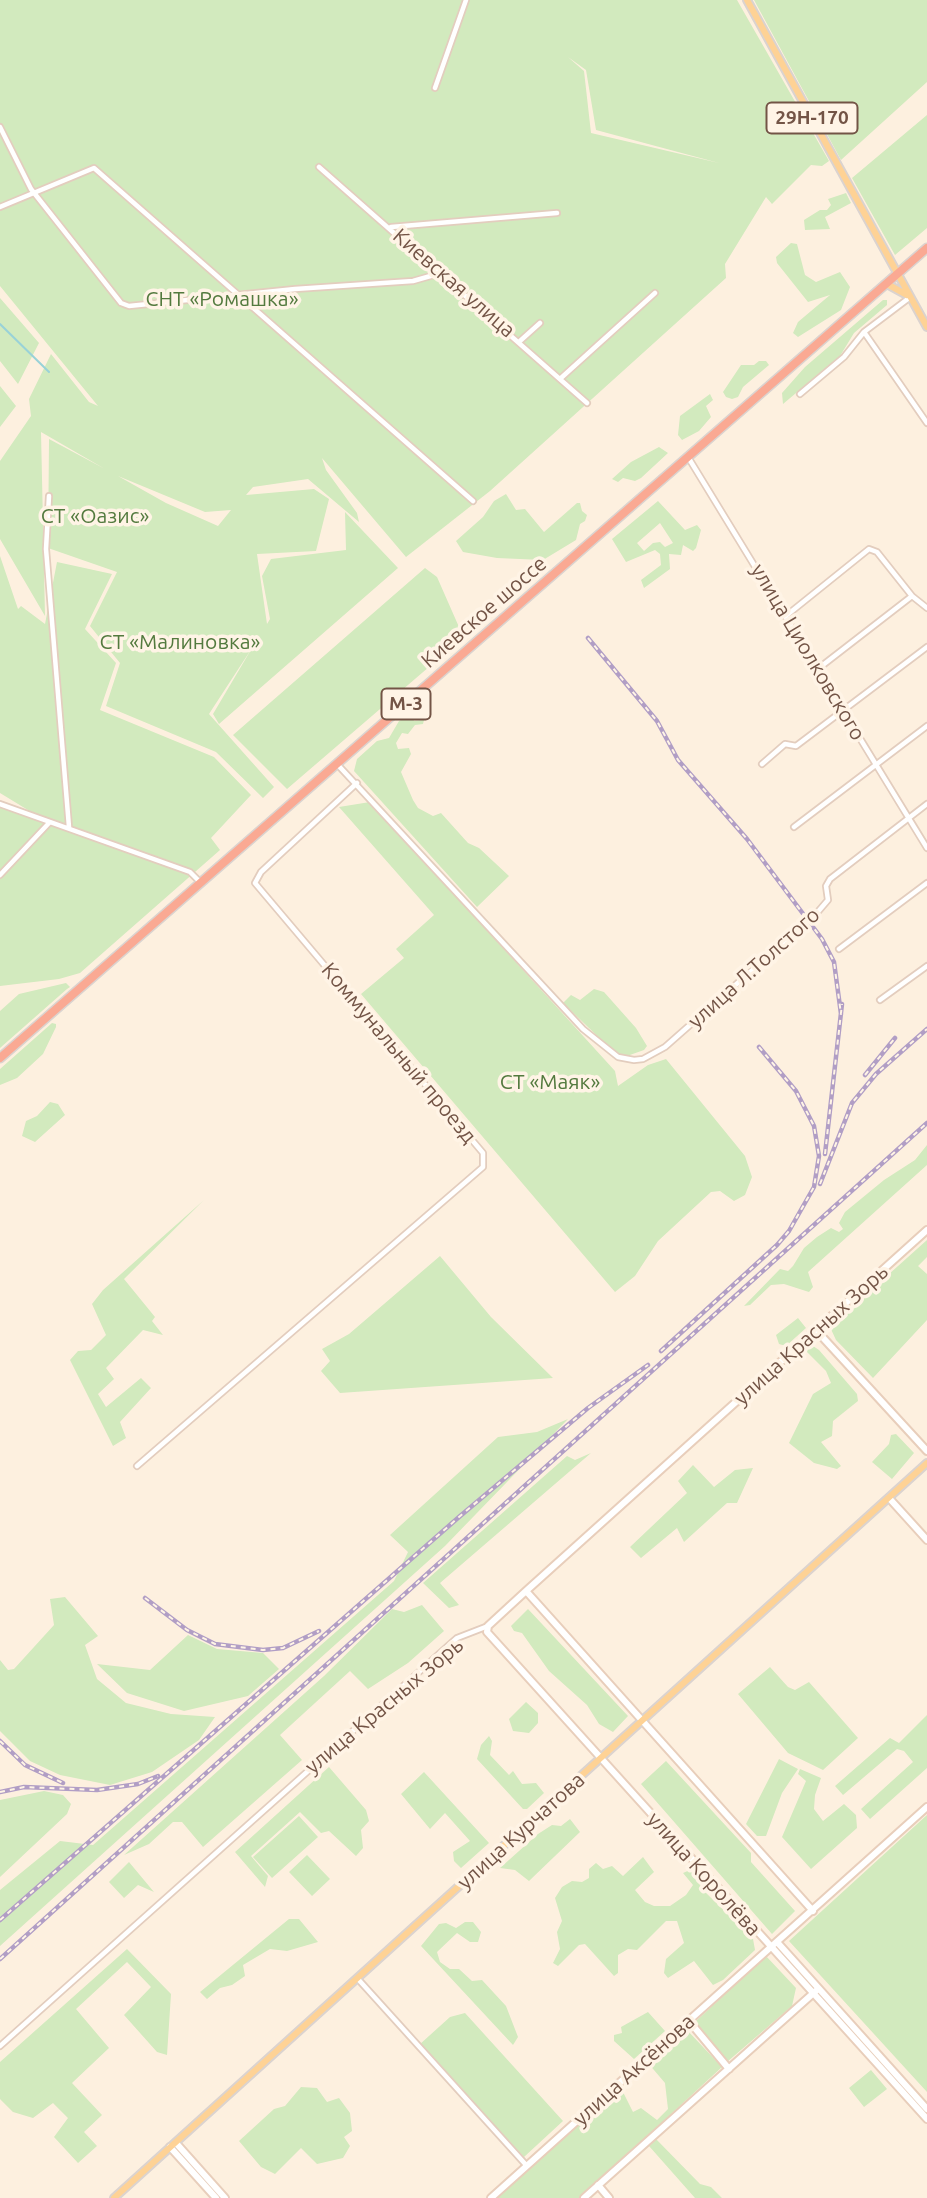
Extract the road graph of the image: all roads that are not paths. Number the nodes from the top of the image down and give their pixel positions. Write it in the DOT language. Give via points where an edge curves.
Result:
graph roads {
  1 [pos="467,0"];
  2 [pos="747,0"];
  3 [pos="435,88"];
  4 [pos="0,127"];
  5 [pos="319,167"];
  6 [pos="34,191"];
  7 [pos="0,207"];
  8 [pos="557,213"];
  9 [pos="391,227"];
  10 [pos="927,248"];
  11 [pos="441,273"];
  12 [pos="897,275"];
  13 [pos="887,284"];
  14 [pos="655,293"];
  15 [pos="238,296"];
  16 [pos="908,296"];
  17 [pos="541,323"];
  18 [pos="927,327"];
  19 [pos="864,332"];
  20 [pos="520,341"];
  21 [pos="561,378"];
  22 [pos="800,394"];
  23 [pos="587,403"];
  24 [pos="927,423"];
  25 [pos="688,457"];
  26 [pos="49,496"];
  27 [pos="473,501"];
  28 [pos="912,596"];
  29 [pos="927,608"];
  30 [pos="787,615"];
  31 [pos="927,647"];
  32 [pos="819,668"];
  33 [pos="844,708"];
  34 [pos="927,726"];
  35 [pos="337,764"];
  36 [pos="762,764"];
  37 [pos="875,764"];
  38 [pos="357,783"];
  39 [pos="0,804"];
  40 [pos="927,804"];
  41 [pos="909,817"];
  42 [pos="50,823"];
  43 [pos="69,827"];
  44 [pos="794,827"];
  45 [pos="927,848"];
  46 [pos="0,875"];
  47 [pos="201,883"];
  48 [pos="927,883"];
  49 [pos="839,949"];
  50 [pos="927,966"];
  51 [pos="880,1000"];
  52 [pos="0,1058"];
  53 [pos="927,1230"];
  54 [pos="816,1329"];
  55 [pos="927,1451"];
  56 [pos="927,1463"];
  57 [pos="136,1466"];
  58 [pos="889,1498"];
  59 [pos="927,1540"];
  60 [pos="526,1591"];
  61 [pos="488,1626"];
  62 [pos="641,1721"];
  63 [pos="600,1759"];
  64 [pos="927,1807"];
  65 [pos="813,1911"];
  66 [pos="777,1942"];
  67 [pos="771,1948"];
  68 [pos="358,1979"];
  69 [pos="815,1991"];
  70 [pos="689,2021"];
  71 [pos="0,2046"];
  72 [pos="729,2069"];
  73 [pos="927,2109"];
  74 [pos="927,2119"];
  75 [pos="173,2145"];
  76 [pos="527,2166"];
  77 [pos="598,2185"];
  78 [pos="114,2198"];
  79 [pos="216,2198"];
  80 [pos="225,2198"];
  81 [pos="491,2198"];
  82 [pos="584,2198"];
  83 [pos="609,2198"];
  1 -- 3 [label="street"];
  2 -- 12 [label="main road, 29Н-170"];
  4 -- 6 [label="street"];
  5 -- 9 [label="street, Киевская улица"];
  6 -- 7 [label="street"];
  6 -- 15 [label="street" via="94,168"];
  6 -- 15 [label="street" via="121,303"];
  8 -- 9 [label="street"];
  9 -- 11 [label="street, Киевская улица"];
  10 -- 12 [label="highway, Киевское шоссе / М-3"];
  11 -- 15 [label="street" via="413,281"];
  11 -- 20 [label="street, Киевская улица"];
  12 -- 13 [label="highway, Киевское шоссе / М-3"];
  12 -- 16 [label="main road"];
  13 -- 16 [label="main road"];
  13 -- 25 [label="highway, Киевское шоссе / М-3"];
  14 -- 21 [label="street"];
  15 -- 27 [label="street"];
  16 -- 18 [label="main road"];
  16 -- 19 [label="street"];
  17 -- 20 [label="street"];
  19 -- 22 [label="street" via="844,357"];
  19 -- 24 [label="street"];
  20 -- 21 [label="street, Киевская улица"];
  21 -- 23 [label="street, Киевская улица"];
  25 -- 30 [label="street, улица Циолковского"];
  25 -- 35 [label="highway, Киевское шоссе / М-3"];
  26 -- 43 [label="street" via="46,550"];
  28 -- 29 [label="street"];
  28 -- 30 [label="street" via="877,552 869,549"];
  28 -- 32 [label="street"];
  30 -- 32 [label="street, улица Циолковского"];
  31 -- 33 [label="street"];
  32 -- 33 [label="street, улица Циолковского"];
  33 -- 36 [label="street" via="796,746 785,744"];
  33 -- 37 [label="street, улица Циолковского"];
  34 -- 37 [label="street"];
  35 -- 38 [label="street"];
  35 -- 47 [label="highway, Киевское шоссе / М-3"];
  37 -- 41 [label="street, улица Циолковского"];
  37 -- 44 [label="street"];
  38 -- 41 [label="street, улица Л.Толстого" via="583,1029 607,1051 634,1060 665,1047 821,908 828,900 830,878"];
  38 -- 57 [label="street, Коммунальный проезд" via="261,872 255,883 483,1153 483,1167"];
  39 -- 42 [label="street"];
  40 -- 41 [label="street, улица Л.Толстого"];
  41 -- 45 [label="street, улица Циолковского"];
  42 -- 43 [label="street"];
  42 -- 46 [label="street"];
  43 -- 47 [label="street" via="190,872"];
  47 -- 52 [label="highway, Киевское шоссе / М-3"];
  48 -- 49 [label="street"];
  50 -- 51 [label="street"];
  53 -- 54 [label="main road, улица Красных Зорь"];
  54 -- 55 [label="main road"];
  54 -- 60 [label="main road, улица Красных Зорь"];
  56 -- 58 [label="main road, улица Курчатова"];
  58 -- 59 [label="main road"];
  58 -- 62 [label="main road, улица Курчатова"];
  60 -- 61 [label="main road, улица Красных Зорь"];
  60 -- 62 [label="main road"];
  61 -- 63 [label="main road, улица Королёва" via="497,1646"];
  61 -- 71 [label="street, улица Красных Зорь" via="457,1638"];
  62 -- 63 [label="main road, улица Курчатова"];
  62 -- 65 [label="main road"];
  63 -- 67 [label="main road, улица Королёва"];
  63 -- 68 [label="main road, улица Курчатова"];
  64 -- 65 [label="main road, улица Аксёнова"];
  65 -- 66 [label="main road, улица Аксёнова"];
  66 -- 67 [label="main road, улица Аксёнова"];
  66 -- 69 [label="main road, улица Королёва"];
  67 -- 69 [label="main road, улица Королёва"];
  67 -- 70 [label="main road, улица Аксёнова"];
  68 -- 75 [label="main road, улица Курчатова"];
  68 -- 76 [label="street"];
  69 -- 72 [label="main road"];
  69 -- 73 [label="main road, улица Королёва"];
  69 -- 74 [label="main road, улица Королёва"];
  70 -- 72 [label="main road"];
  70 -- 76 [label="main road, улица Аксёнова"];
  72 -- 77 [label="main road"];
  75 -- 78 [label="main road, улица Курчатова"];
  75 -- 79 [label="main road"];
  75 -- 80 [label="main road"];
  76 -- 81 [label="main road, улица Аксёнова"];
  77 -- 82 [label="main road"];
  77 -- 83 [label="main road"];
}
